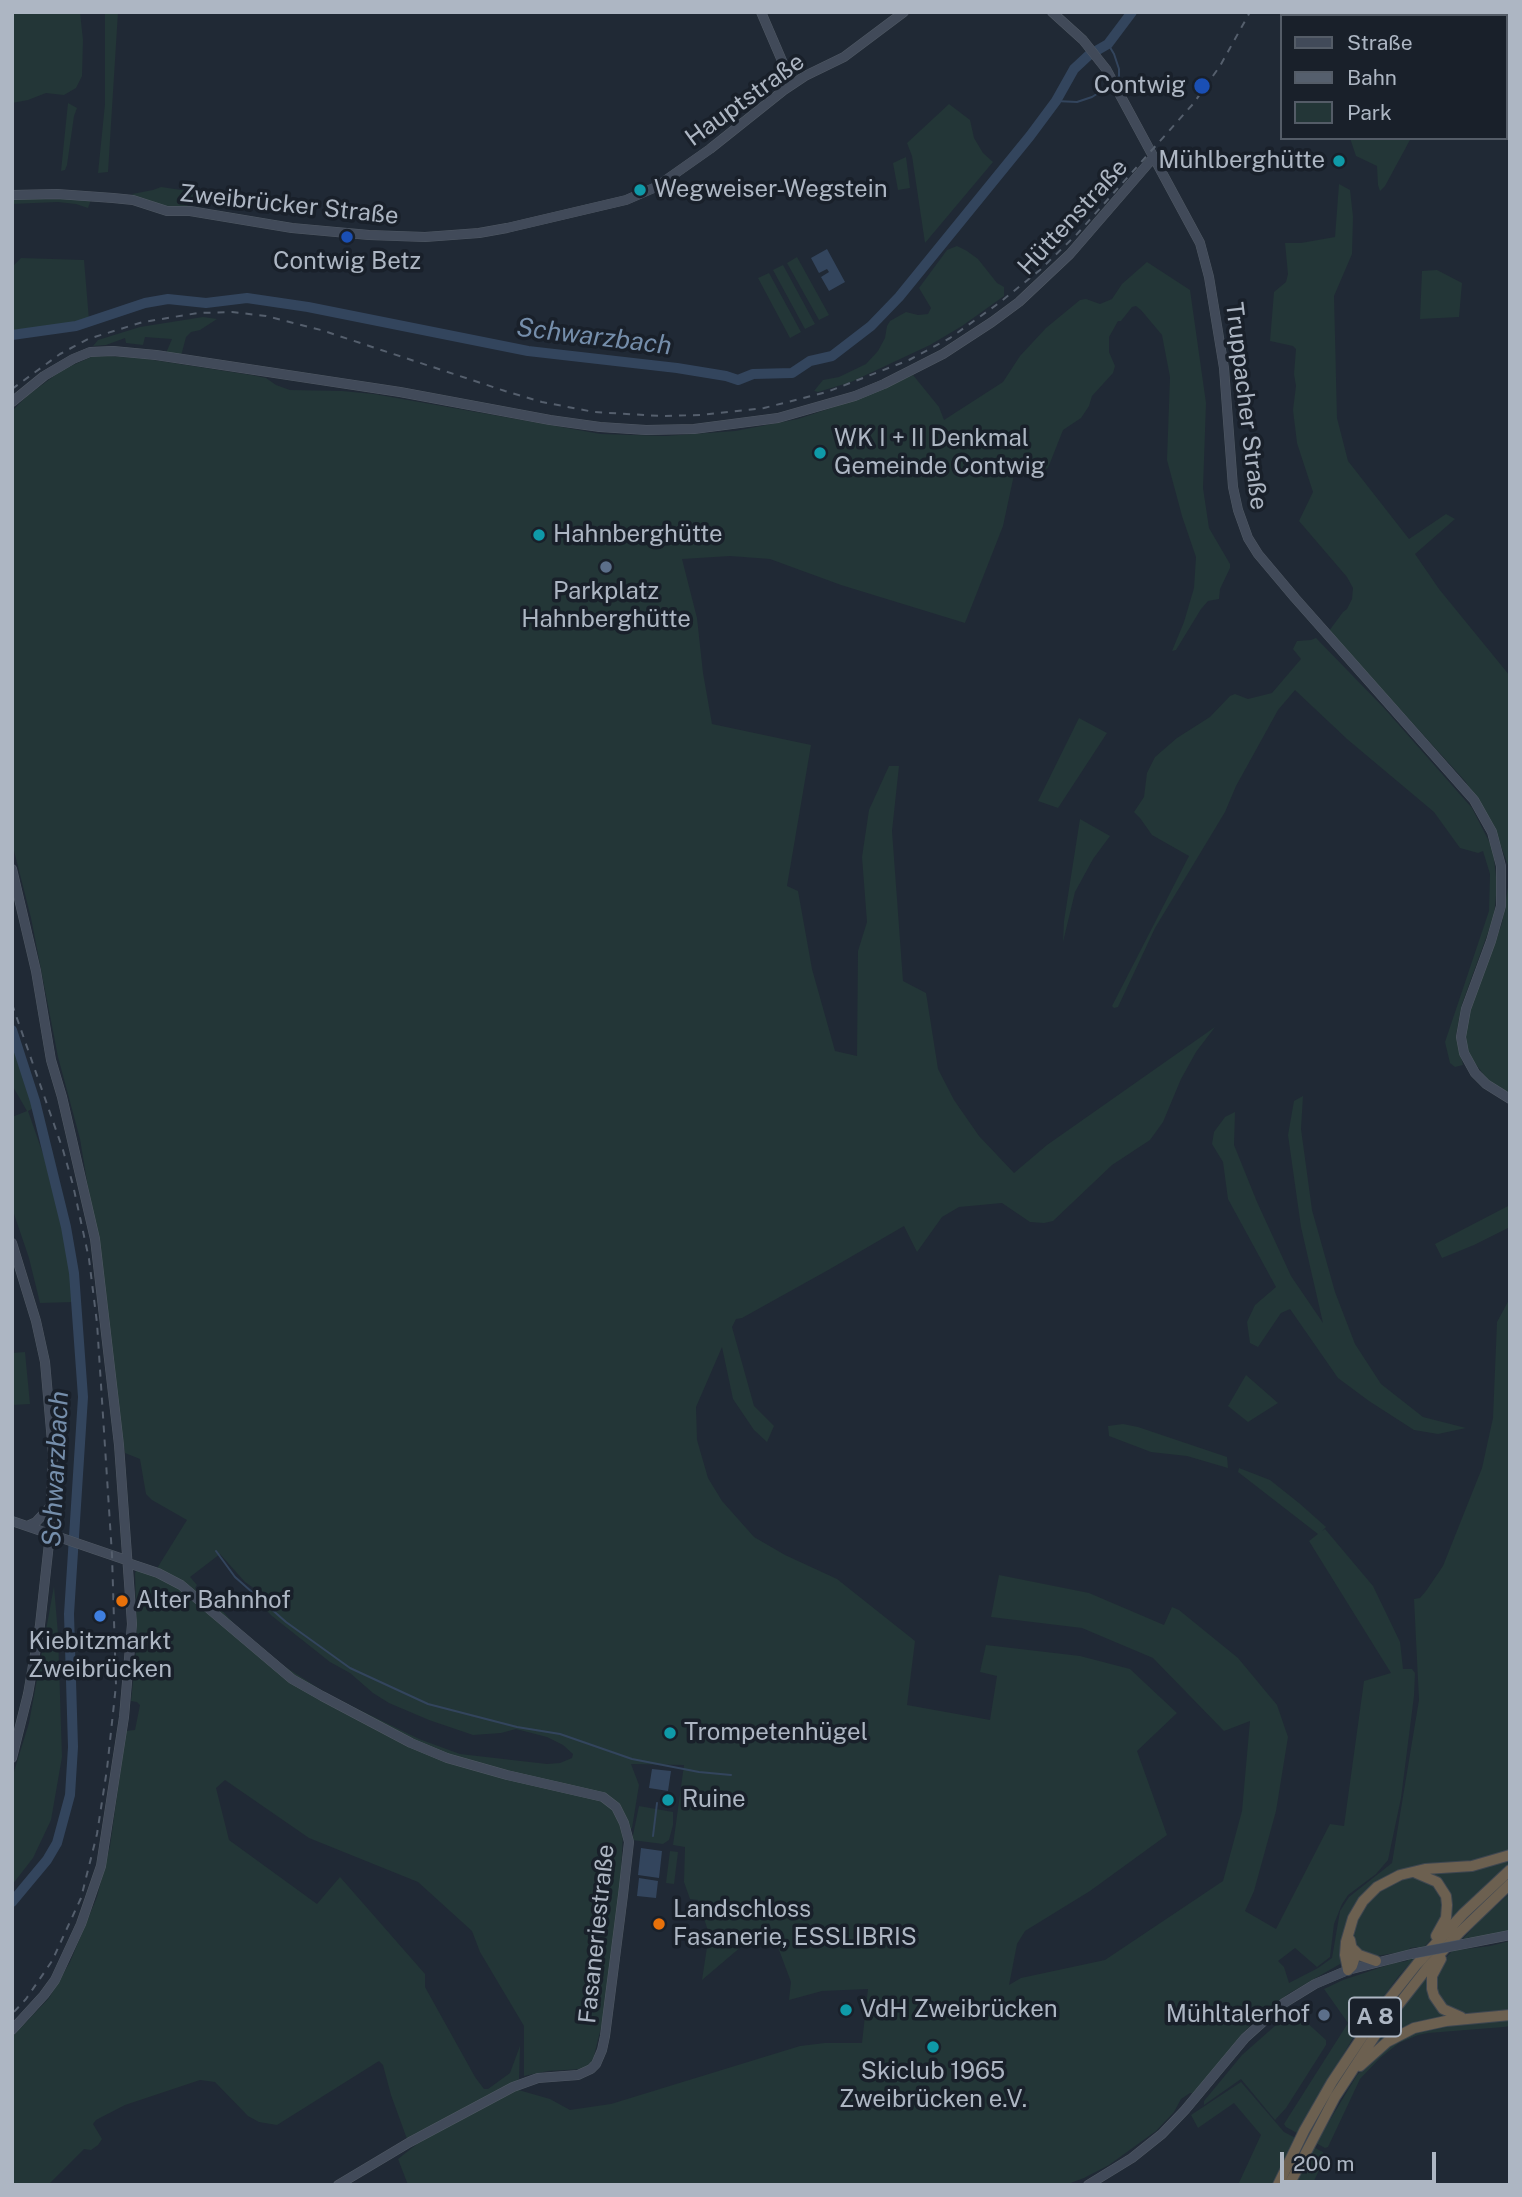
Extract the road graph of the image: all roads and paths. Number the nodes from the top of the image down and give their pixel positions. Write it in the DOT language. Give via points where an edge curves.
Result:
graph roads {
  1 [pos="761,12"];
  2 [pos="904,12"];
  3 [pos="1052,12"];
  4 [pos="792,84"];
  5 [pos="1153,158"];
  6 [pos="679,172"];
  7 [pos="12,195"];
  8 [pos="12,402"];
  9 [pos="12,869"];
  10 [pos="1510,1099"];
  11 [pos="12,1243"];
  12 [pos="51,1506"];
  13 [pos="12,1521"];
  14 [pos="27,1526"];
  15 [pos="50,1534"];
  16 [pos="127,1561"];
  17 [pos="12,1758"];
  18 [pos="1510,1855"];
  19 [pos="1510,1870"];
  20 [pos="1412,1873"];
  21 [pos="1510,1884"];
  22 [pos="1350,1927"];
  23 [pos="1460,1932"];
  24 [pos="1510,1935"];
  25 [pos="1352,1948"];
  26 [pos="1424,1957"];
  27 [pos="1376,1961"];
  28 [pos="1348,1970"];
  29 [pos="1510,2015"];
  30 [pos="1470,2019"];
  31 [pos="12,2030"];
  32 [pos="1343,2083"];
  33 [pos="338,2185"];
  34 [pos="1088,2185"];
  35 [pos="1278,2185"];
  36 [pos="1289,2185"];
  1 -- 4 [label="street"];
  2 -- 4 [label="street, Hauptstraße" via="844,57"];
  3 -- 5 [label="street, Truppacher Straße" via="1102,62"];
  4 -- 6 [label="street, Hauptstraße"];
  5 -- 8 [label="street, Hüttenstraße" via="1040,284 981,329 914,369 855,396 799,413 745,424 634,430 113,351 72,359"];
  5 -- 10 [label="street, Truppacher Straße" via="1194,230 1206,263 1224,368 1232,480 1240,519 1258,554 1474,800 1492,832 1501,866 1501,906 1461,1037 1475,1073"];
  6 -- 7 [label="street, Zweibrücker Straße" via="647,192 615,203 493,231 425,237 292,228 167,211 133,200"];
  9 -- 16 [label="street" via="51,1060 96,1240"];
  11 -- 12 [label="street" via="45,1362 52,1430"];
  12 -- 14 [label="street"];
  12 -- 15 [label="street"];
  13 -- 14 [label="street"];
  14 -- 15 [label="street"];
  15 -- 16 [label="street"];
  15 -- 17 [label="street" via="36,1655"];
  16 -- 31 [label="street" via="132,1632 106,1848 81,1924 55,1980"];
  16 -- 33 [label="street, Fasaneriestraße" via="181,1585 292,1679 321,1696 447,1758 603,1797 616,1807 627,1830 624,1895 605,2036 592,2069 513,2087"];
  18 -- 20 [label="highway" via="1472,1866"];
  19 -- 26 [label="highway, A 8"];
  20 -- 22 [label="highway" via="1392,1878 1368,1895"];
  20 -- 26 [label="highway" via="1437,1882 1447,1901 1445,1921"];
  21 -- 23 [label="highway, A 8"];
  22 -- 25 [label="highway"];
  22 -- 28 [label="highway" via="1345,1949"];
  23 -- 30 [label="highway" via="1434,1970 1432,1989 1443,2009"];
  23 -- 32 [label="highway, A 8" via="1404,1996"];
  24 -- 27 [label="street, bridge"];
  25 -- 27 [label="highway"];
  25 -- 28 [label="highway" via="1354,1959"];
  26 -- 35 [label="highway, A 8" via="1332,2082"];
  27 -- 28 [label="street"];
  28 -- 34 [label="street" via="1292,1997 1267,2016 1162,2134"];
  29 -- 30 [label="highway"];
  30 -- 32 [label="highway" via="1424,2025 1398,2035"];
  32 -- 36 [label="highway, A 8"];
}
